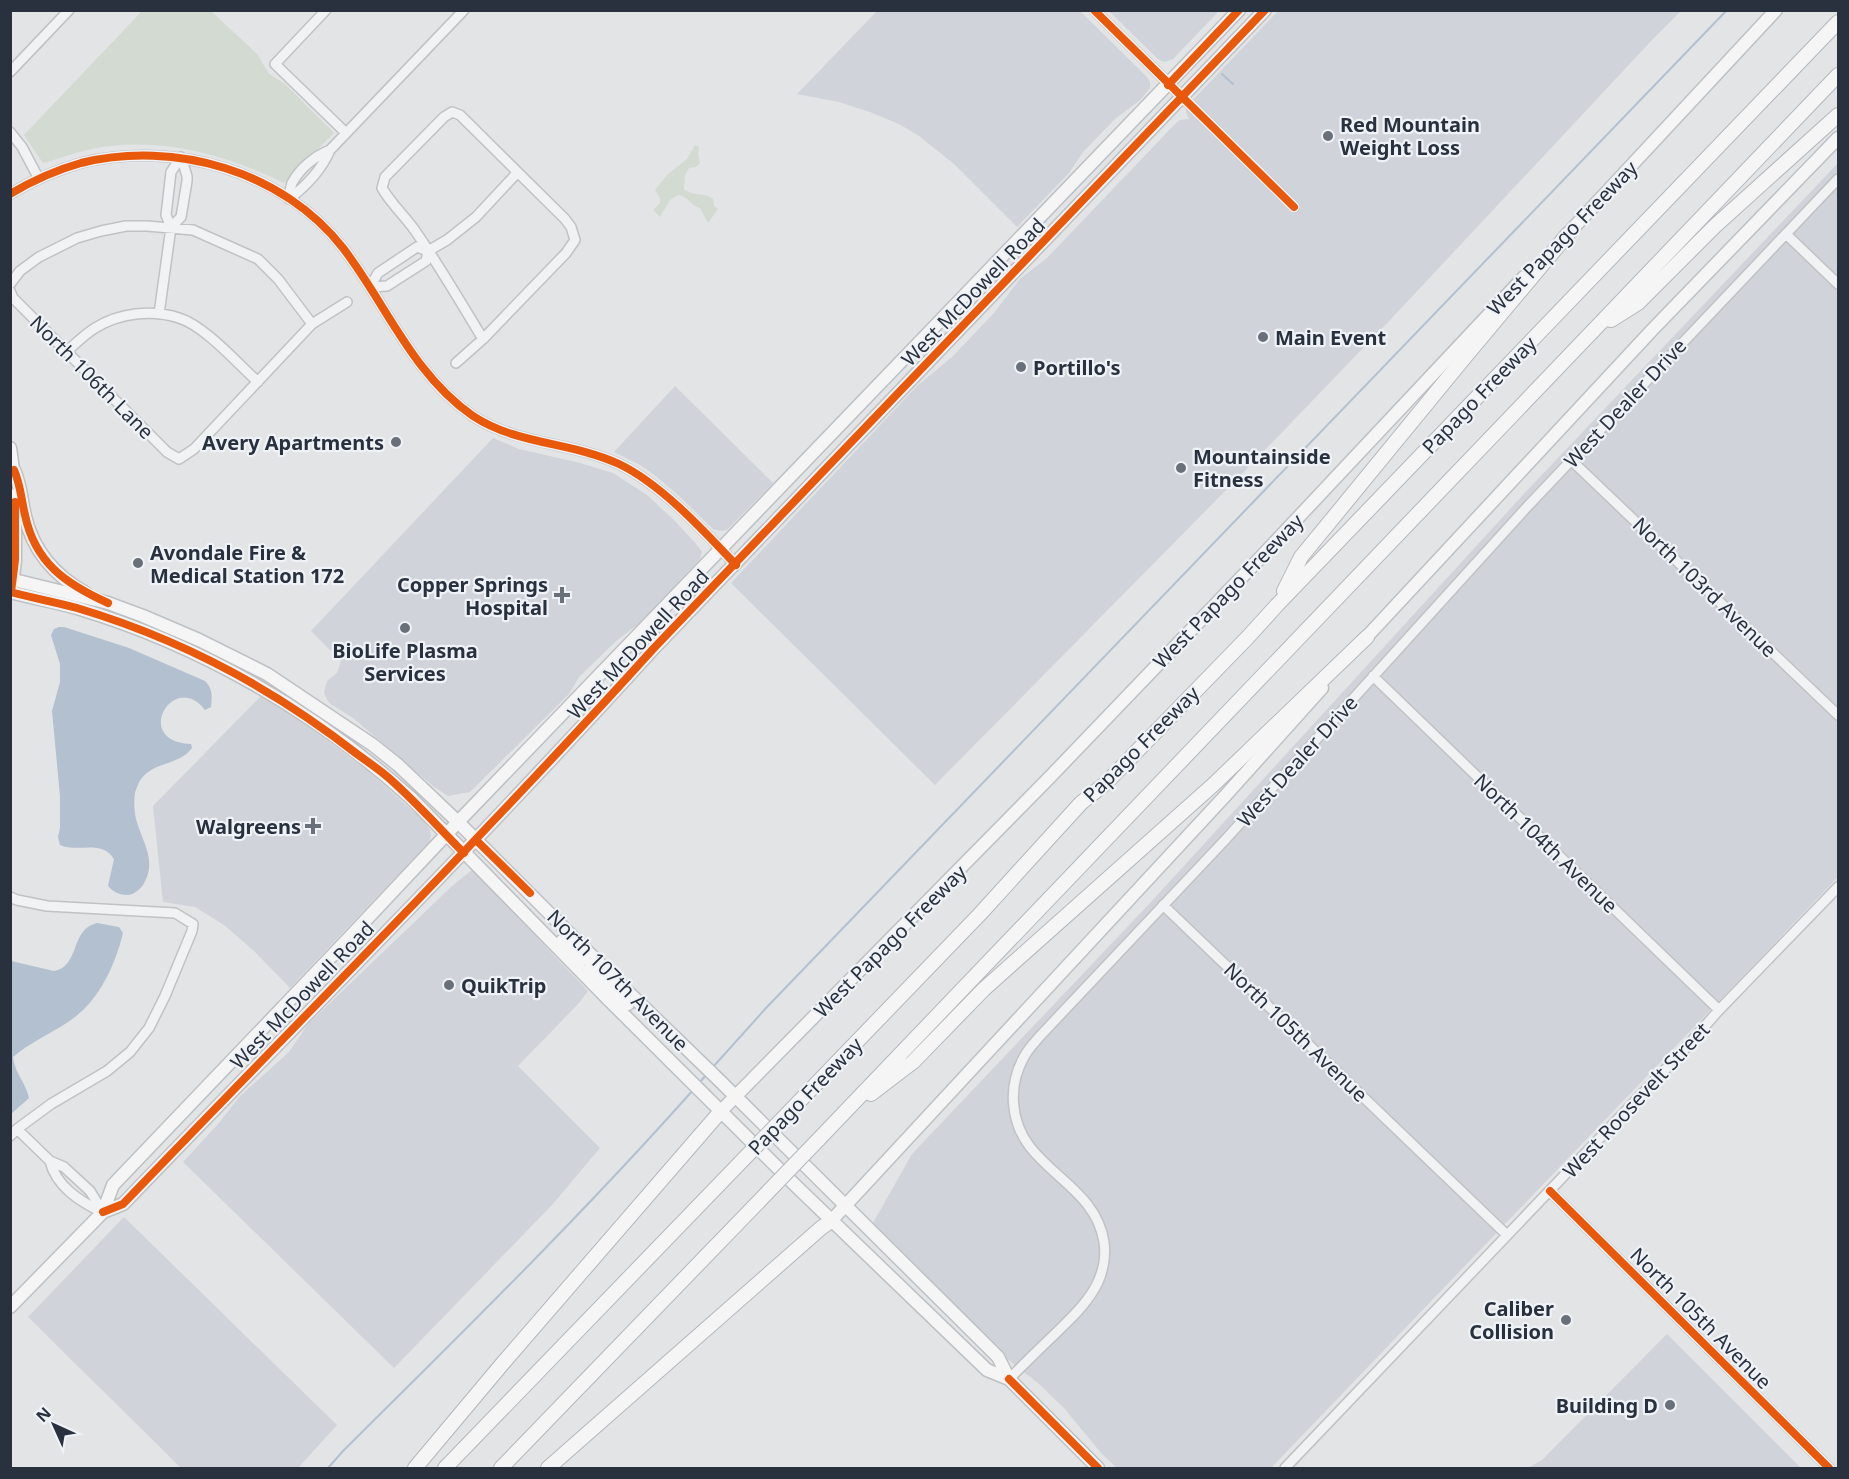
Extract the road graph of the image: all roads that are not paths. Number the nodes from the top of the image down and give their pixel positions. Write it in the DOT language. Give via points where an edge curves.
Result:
graph roads {
  1 [pos="69,10"];
  2 [pos="326,10"];
  3 [pos="464,10"];
  4 [pos="1094,10"];
  5 [pos="1239,10"];
  6 [pos="1256,10"];
  7 [pos="1265,10"];
  8 [pos="1776,10"];
  9 [pos="1839,22"];
  10 [pos="1244,33"];
  11 [pos="10,72"];
  12 [pos="1839,75"];
  13 [pos="1168,85"];
  14 [pos="1182,98"];
  15 [pos="1839,115"];
  16 [pos="10,132"];
  17 [pos="346,133"];
  18 [pos="1839,138"];
  19 [pos="181,157"];
  20 [pos="517,173"];
  21 [pos="39,179"];
  22 [pos="1839,179"];
  23 [pos="10,194"];
  24 [pos="168,194"];
  25 [pos="184,196"];
  26 [pos="289,198"];
  27 [pos="1294,207"];
  28 [pos="171,227"];
  29 [pos="1568,234"];
  30 [pos="1786,235"];
  31 [pos="428,251"];
  32 [pos="398,260"];
  33 [pos="407,273"];
  34 [pos="10,284"];
  35 [pos="1839,284"];
  36 [pos="370,287"];
  37 [pos="10,291"];
  38 [pos="347,302"];
  39 [pos="159,314"];
  40 [pos="312,324"];
  41 [pos="1587,336"];
  42 [pos="483,339"];
  43 [pos="66,352"];
  44 [pos="456,363"];
  45 [pos="258,382"];
  46 [pos="10,448"];
  47 [pos="1571,460"];
  48 [pos="14,470"];
  49 [pos="721,549"];
  50 [pos="736,565"];
  51 [pos="11,586"];
  52 [pos="108,603"];
  53 [pos="1277,605"];
  54 [pos="145,616"];
  55 [pos="139,630"];
  56 [pos="1367,637"];
  57 [pos="1373,676"];
  58 [pos="1839,715"];
  59 [pos="458,822"];
  60 [pos="446,834"];
  61 [pos="476,840"];
  62 [pos="464,853"];
  63 [pos="1839,887"];
  64 [pos="10,897"];
  65 [pos="1163,905"];
  66 [pos="538,927"];
  67 [pos="594,958"];
  68 [pos="582,972"];
  69 [pos="1719,1010"];
  70 [pos="662,1026"];
  71 [pos="736,1097"];
  72 [pos="721,1112"];
  73 [pos="838,1118"];
  74 [pos="14,1132"];
  75 [pos="1550,1191"];
  76 [pos="846,1207"];
  77 [pos="103,1212"];
  78 [pos="831,1221"];
  79 [pos="1507,1235"];
  80 [pos="10,1307"];
  81 [pos="1009,1379"];
  82 [pos="415,1468"];
  83 [pos="445,1468"];
  84 [pos="501,1468"];
  85 [pos="548,1468"];
  86 [pos="1098,1468"];
  87 [pos="1285,1468"];
  88 [pos="1829,1468"];
  1 -- 11 [label="street"];
  2 -- 17 [label="street" via="275,64"];
  3 -- 17 [label="street"];
  4 -- 13 [label="street"];
  5 -- 13 [label="main road, West McDowell Road"];
  6 -- 10 [label="main road"];
  7 -- 10 [label="main road, West McDowell Road"];
  8 -- 29 [label="main road, West Papago Freeway"];
  9 -- 53 [label="highway, Papago Freeway"];
  10 -- 14 [label="main road, West McDowell Road"];
  12 -- 41 [label="highway, Papago Freeway"];
  13 -- 14 [label="street"];
  13 -- 49 [label="main road, West McDowell Road"];
  14 -- 27 [label="street"];
  14 -- 50 [label="main road, West McDowell Road"];
  15 -- 41 [label="highway" via="1707,234 1638,303"];
  16 -- 21 [label="street"];
  17 -- 26 [label="street" via="324,163"];
  18 -- 56 [label="main road" via="1660,321"];
  19 -- 21 [label="street" via="138,155 100,159"];
  19 -- 24 [label="street" via="171,172"];
  19 -- 25 [label="street" via="187,176"];
  19 -- 26 [label="street" via="241,174"];
  20 -- 31 [label="street" via="476,217"];
  20 -- 31 [label="street" via="460,115 452,112 444,117 385,177 382,188"];
  20 -- 42 [label="street" via="565,219 575,240"];
  21 -- 23 [label="street"];
  22 -- 30 [label="street, West Dealer Drive"];
  24 -- 25 [label="street"];
  24 -- 28 [label="street" via="166,215"];
  25 -- 28 [label="street" via="181,217"];
  26 -- 36 [label="street" via="333,236"];
  28 -- 34 [label="street" via="126,226 77,238 39,257"];
  28 -- 39 [label="street"];
  28 -- 40 [label="street" via="193,230 258,260 278,279"];
  29 -- 53 [label="highway" via="1301,557"];
  29 -- 71 [label="main road, West Papago Freeway" via="1058,770"];
  30 -- 35 [label="street"];
  30 -- 47 [label="street, West Dealer Drive"];
  31 -- 32 [label="street" via="417,247"];
  31 -- 33 [label="street" via="426,261"];
  31 -- 42 [label="street"];
  32 -- 33 [label="street"];
  32 -- 36 [label="street" via="378,273"];
  33 -- 36 [label="street" via="387,286"];
  36 -- 49 [label="street" via="420,365 462,408 511,434 619,464 662,494"];
  37 -- 43 [label="street, North 106th Lane"];
  38 -- 40 [label="street"];
  39 -- 43 [label="street" via="124,315 109,321"];
  39 -- 45 [label="street" via="180,318 194,326"];
  40 -- 45 [label="street"];
  41 -- 73 [label="highway, Papago Freeway"];
  42 -- 44 [label="street"];
  43 -- 45 [label="street, North 106th Lane" via="167,452 179,459 194,449"];
  46 -- 48 [label="main road"];
  47 -- 57 [label="street, West Dealer Drive"];
  47 -- 58 [label="street, North 103rd Avenue"];
  48 -- 51 [label="main road" via="16,526"];
  48 -- 52 [label="main road" via="38,550 65,580"];
  49 -- 50 [label="street"];
  49 -- 59 [label="main road, West McDowell Road"];
  50 -- 61 [label="main road, West McDowell Road"];
  51 -- 52 [label="main road, North 107th Avenue"];
  51 -- 55 [label="main road, North 107th Avenue"];
  52 -- 54 [label="main road, North 107th Avenue"];
  53 -- 83 [label="highway, Papago Freeway, bridge" via="1106,783 1081,803 980,914"];
  54 -- 55 [label="main road"];
  54 -- 59 [label="main road, North 107th Avenue" via="233,656 303,697 398,765"];
  55 -- 60 [label="main road, North 107th Avenue" via="244,679 313,721 387,777"];
  56 -- 73 [label="highway" via="1213,785 984,989 913,1062"];
  56 -- 76 [label="main road"];
  57 -- 65 [label="street, West Dealer Drive"];
  57 -- 69 [label="street, North 104th Avenue"];
  59 -- 60 [label="main road, West McDowell Road"];
  59 -- 61 [label="main road, North 107th Avenue"];
  60 -- 62 [label="main road, North 107th Avenue"];
  60 -- 77 [label="main road, West McDowell Road" via="113,1185"];
  61 -- 62 [label="main road, West McDowell Road"];
  61 -- 67 [label="main road, North 107th Avenue"];
  62 -- 66 [label="main road, North 107th Avenue"];
  62 -- 77 [label="main road, West McDowell Road" via="123,1204"];
  63 -- 69 [label="street, West Roosevelt Street"];
  64 -- 74 [label="street" via="47,906 176,913 193,924 165,996 149,1028 130,1052"];
  65 -- 79 [label="street, North 105th Avenue"];
  65 -- 81 [label="street, West Dealer Drive" via="1041,1035 1025,1054 1016,1074 1013,1099 1017,1124 1030,1146 1095,1213 1102,1227 1105,1257 1097,1284 1085,1303"];
  66 -- 67 [label="main road" via="555,934 583,959"];
  66 -- 68 [label="main road, North 107th Avenue"];
  67 -- 70 [label="main road, North 107th Avenue"];
  68 -- 70 [label="main road" via="593,973 653,1026"];
  68 -- 72 [label="main road, North 107th Avenue"];
  69 -- 75 [label="street, West Roosevelt Street"];
  70 -- 71 [label="main road, North 107th Avenue"];
  71 -- 72 [label="main road, West Papago Freeway"];
  71 -- 76 [label="main road, North 107th Avenue"];
  72 -- 78 [label="main road, North 107th Avenue"];
  72 -- 82 [label="highway"];
  73 -- 84 [label="highway, Papago Freeway, bridge"];
  74 -- 77 [label="street" via="50,1161 53,1174 81,1202"];
  75 -- 79 [label="street, West Roosevelt Street"];
  75 -- 88 [label="street, North 105th Avenue"];
  76 -- 78 [label="main road"];
  76 -- 81 [label="main road, North 107th Avenue" via="998,1357"];
  77 -- 80 [label="main road, West McDowell Road"];
  78 -- 81 [label="main road, North 107th Avenue" via="987,1370"];
  78 -- 85 [label="highway"];
  79 -- 87 [label="street, West Roosevelt Street"];
  81 -- 86 [label="main road, North 107th Avenue"];
}
